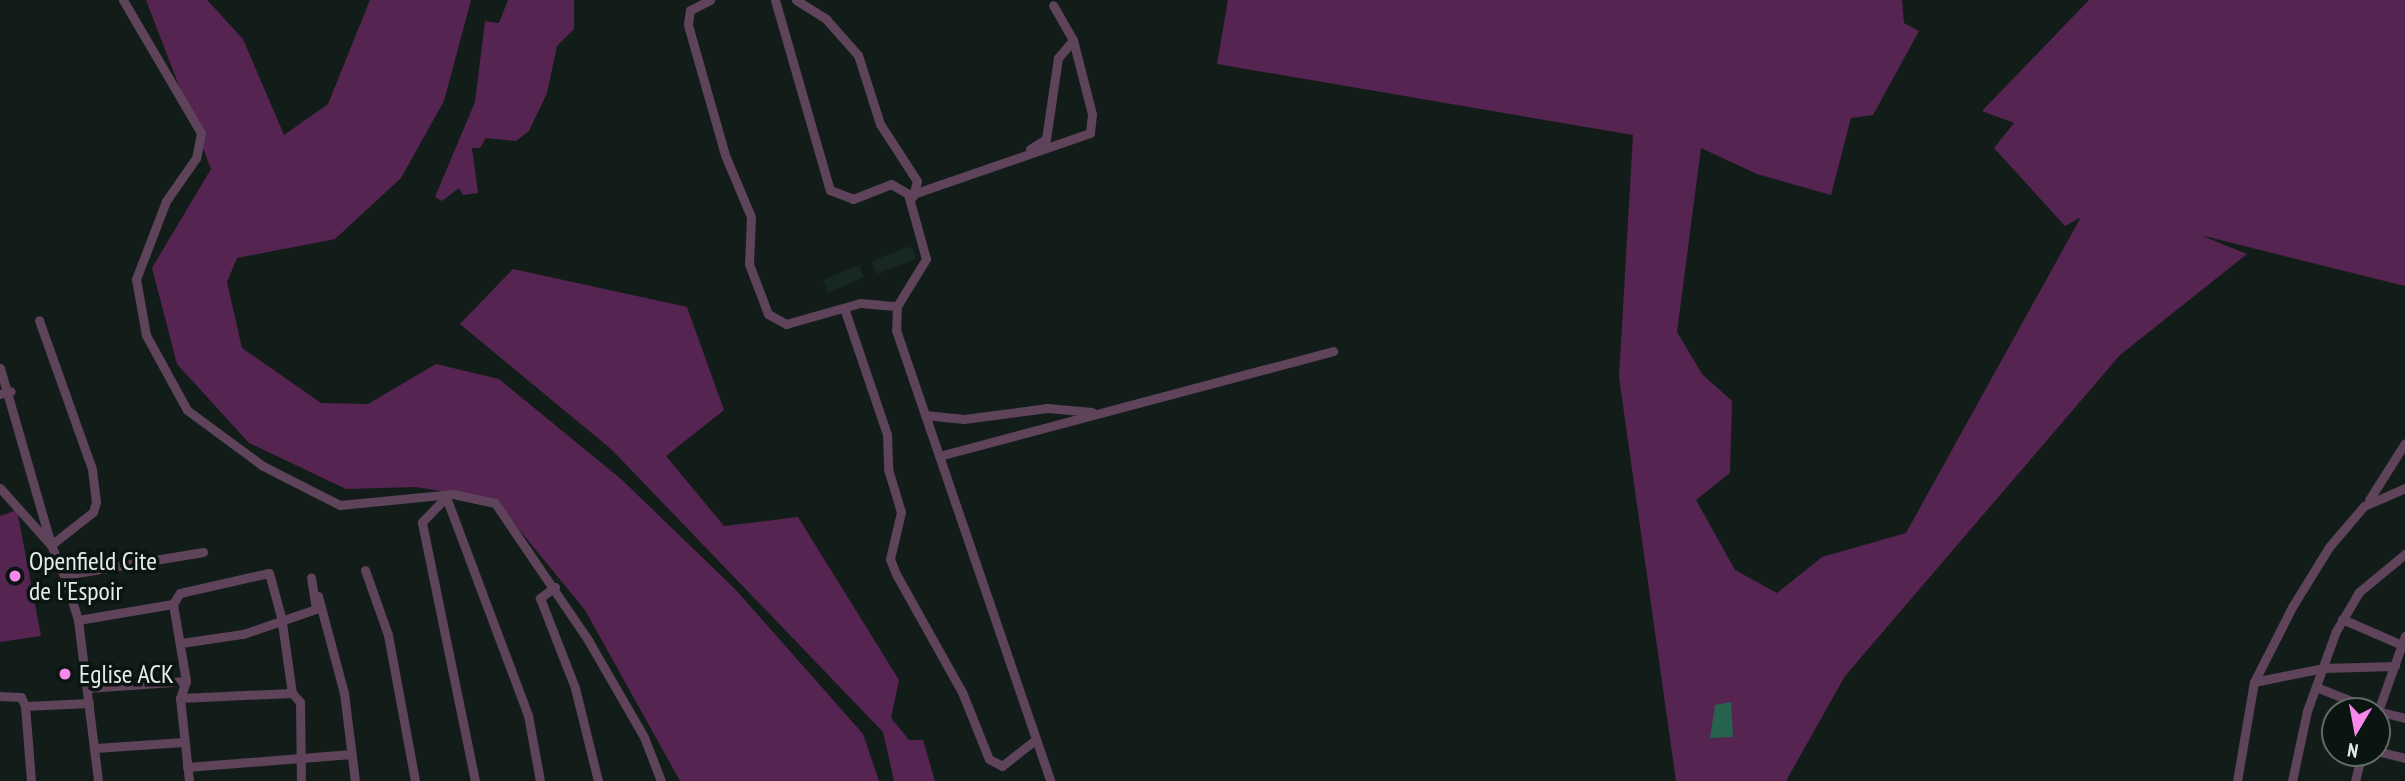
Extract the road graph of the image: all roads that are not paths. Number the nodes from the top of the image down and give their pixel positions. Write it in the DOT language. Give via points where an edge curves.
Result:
graph roads {
  1 [pos="123,0"];
  2 [pos="710,0"];
  3 [pos="775,0"];
  4 [pos="796,0"];
  5 [pos="1053,5"];
  6 [pos="1073,40"];
  7 [pos="1025,154"];
  8 [pos="912,196"];
  9 [pos="897,306"];
  10 [pos="844,308"];
  11 [pos="40,320"];
  12 [pos="1334,351"];
  13 [pos="0,369"];
  14 [pos="12,391"];
  15 [pos="0,394"];
  16 [pos="1098,412"];
  17 [pos="925,415"];
  18 [pos="2405,443"];
  19 [pos="939,456"];
  20 [pos="0,488"];
  21 [pos="2405,488"];
  22 [pos="446,497"];
  23 [pos="2365,505"];
  24 [pos="51,545"];
  25 [pos="203,552"];
  26 [pos="2405,554"];
  27 [pos="365,570"];
  28 [pos="64,575"];
  29 [pos="312,577"];
  30 [pos="555,587"];
  31 [pos="318,596"];
  32 [pos="173,604"];
  33 [pos="2342,619"];
  34 [pos="78,620"];
  35 [pos="281,620"];
  36 [pos="181,643"];
  37 [pos="2403,646"];
  38 [pos="2395,666"];
  39 [pos="2323,668"];
  40 [pos="186,681"];
  41 [pos="2254,681"];
  42 [pos="2316,687"];
  43 [pos="87,688"];
  44 [pos="292,693"];
  45 [pos="0,696"];
  46 [pos="2340,697"];
  47 [pos="2383,697"];
  48 [pos="180,698"];
  49 [pos="89,703"];
  50 [pos="25,706"];
  51 [pos="1035,740"];
  52 [pos="184,742"];
  53 [pos="95,748"];
  54 [pos="351,754"];
  55 [pos="298,758"];
  56 [pos="187,767"];
  57 [pos="31,781"];
  58 [pos="98,781"];
  59 [pos="189,781"];
  60 [pos="300,781"];
  61 [pos="355,781"];
  62 [pos="415,781"];
  63 [pos="475,781"];
  64 [pos="540,781"];
  65 [pos="598,781"];
  66 [pos="661,781"];
  67 [pos="1050,781"];
  68 [pos="2237,781"];
  69 [pos="2292,781"];
  1 -- 22 [label="street" via="201,133 196,158 166,201 136,279 146,335 187,410 263,466 340,505"];
  2 -- 10 [label="street" via="690,10 688,25 725,155 751,217 749,264 763,303 772,320 786,324"];
  3 -- 8 [label="street" via="797,60 828,186 853,199 891,184"];
  4 -- 8 [label="street" via="825,19 858,55 880,124 917,181"];
  5 -- 6 [label="street"];
  6 -- 7 [label="street" via="1058,58 1046,139"];
  6 -- 7 [label="street" via="1092,129 1071,144"];
  7 -- 8 [label="street"];
  8 -- 9 [label="street" via="926,259"];
  9 -- 10 [label="street" via="877,301"];
  9 -- 17 [label="street" via="896,330"];
  10 -- 51 [label="street" via="887,435 888,469 901,512 890,559 895,574 962,692 989,760 1002,766"];
  11 -- 24 [label="street" via="92,470 96,502 93,512"];
  12 -- 16 [label="street" via="1166,400"];
  13 -- 14 [label="street"];
  14 -- 15 [label="street"];
  14 -- 24 [label="street"];
  16 -- 17 [label="street" via="1047,408 964,419"];
  16 -- 19 [label="street"];
  17 -- 19 [label="street"];
  18 -- 23 [label="street"];
  19 -- 51 [label="street"];
  20 -- 24 [label="street"];
  21 -- 23 [label="street"];
  22 -- 30 [label="street" via="495,503"];
  22 -- 63 [label="street" via="422,522"];
  22 -- 64 [label="street" via="528,716"];
  23 -- 41 [label="street" via="2318,563"];
  24 -- 28 [label="street"];
  25 -- 28 [label="street"];
  26 -- 33 [label="street" via="2374,575"];
  27 -- 62 [label="street" via="388,635"];
  28 -- 34 [label="street"];
  29 -- 31 [label="street"];
  30 -- 65 [label="street" via="540,598 575,688"];
  30 -- 66 [label="street" via="645,737"];
  31 -- 35 [label="street" via="316,609"];
  31 -- 54 [label="street" via="344,693"];
  32 -- 34 [label="street"];
  32 -- 35 [label="street" via="180,593 269,573"];
  32 -- 36 [label="street"];
  33 -- 37 [label="street"];
  33 -- 39 [label="street"];
  34 -- 43 [label="street"];
  35 -- 36 [label="street"];
  35 -- 44 [label="street"];
  36 -- 40 [label="street"];
  37 -- 38 [label="street"];
  38 -- 39 [label="street"];
  38 -- 47 [label="street"];
  39 -- 41 [label="street"];
  39 -- 42 [label="street"];
  40 -- 43 [label="street"];
  40 -- 48 [label="street"];
  41 -- 68 [label="street"];
  42 -- 46 [label="street"];
  42 -- 69 [label="street"];
  43 -- 49 [label="street"];
  44 -- 48 [label="street"];
  44 -- 55 [label="street" via="300,702"];
  45 -- 50 [label="street" via="21,697"];
  48 -- 52 [label="street"];
  49 -- 50 [label="street"];
  49 -- 53 [label="street"];
  50 -- 57 [label="street"];
  51 -- 67 [label="street"];
  52 -- 53 [label="street"];
  52 -- 56 [label="street"];
  53 -- 58 [label="street"];
  54 -- 55 [label="street"];
  54 -- 61 [label="street"];
  55 -- 56 [label="street"];
  55 -- 60 [label="street"];
  56 -- 59 [label="street"];
}
